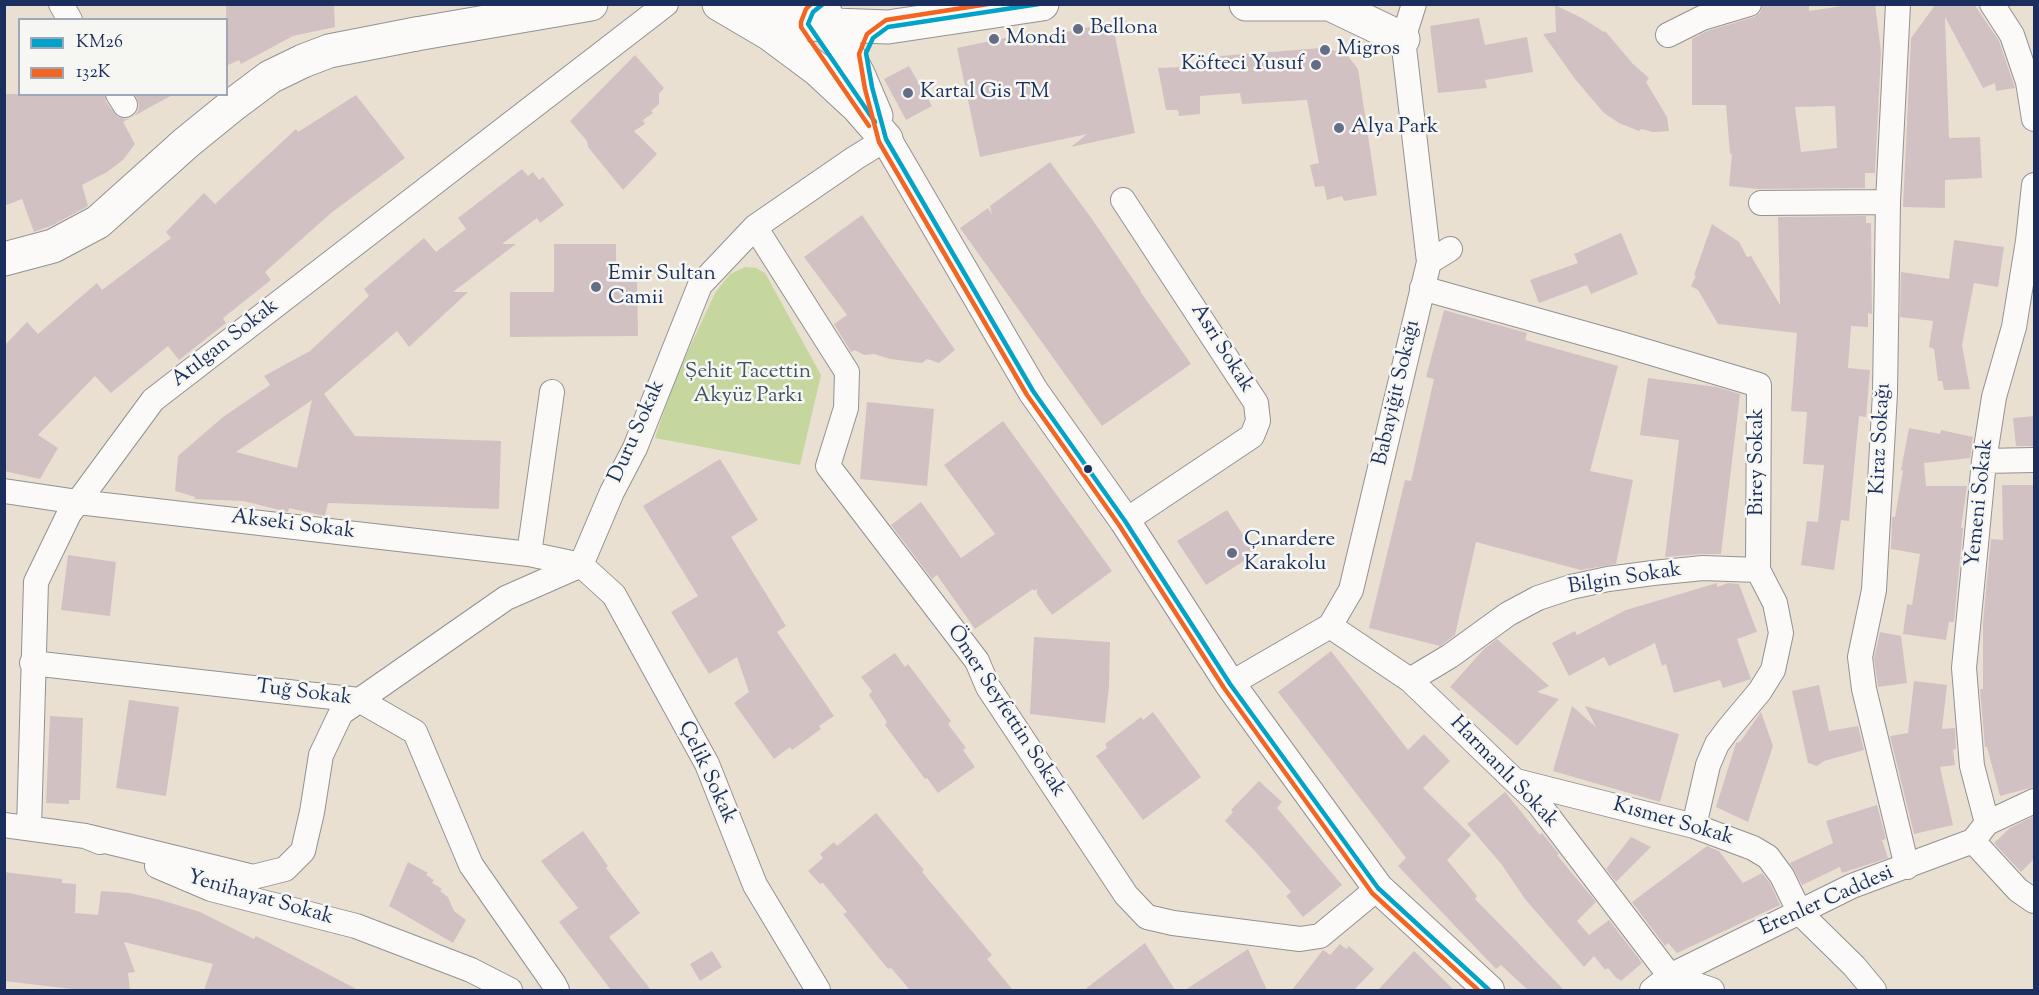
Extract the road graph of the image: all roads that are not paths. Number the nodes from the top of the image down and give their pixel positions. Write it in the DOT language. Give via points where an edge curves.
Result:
graph roads {
  1 [pos="61,4"];
  2 [pos="487,4"];
  3 [pos="591,4"];
  4 [pos="666,4"];
  5 [pos="719,4"];
  6 [pos="745,4"];
  7 [pos="1042,4"];
  8 [pos="1246,4"];
  9 [pos="1414,4"];
  10 [pos="1749,4"];
  11 [pos="1898,4"];
  12 [pos="1992,4"];
  13 [pos="1333,5"];
  14 [pos="821,13"];
  15 [pos="69,18"];
  16 [pos="888,27"];
  17 [pos="416,34"];
  18 [pos="1668,35"];
  19 [pos="1402,39"];
  20 [pos="2034,119"];
  21 [pos="886,139"];
  22 [pos="2034,185"];
  23 [pos="1123,200"];
  24 [pos="1888,202"];
  25 [pos="1761,203"];
  26 [pos="755,227"];
  27 [pos="1450,249"];
  28 [pos="4,259"];
  29 [pos="1429,262"];
  30 [pos="1422,288"];
  31 [pos="552,392"];
  32 [pos="2034,459"];
  33 [pos="1984,461"];
  34 [pos="4,490"];
  35 [pos="78,502"];
  36 [pos="1125,521"];
  37 [pos="529,554"];
  38 [pos="580,565"];
  39 [pos="1758,570"];
  40 [pos="1330,626"];
  41 [pos="33,663"];
  42 [pos="1410,680"];
  43 [pos="1230,684"];
  44 [pos="359,700"];
  45 [pos="1513,780"];
  46 [pos="2034,801"];
  47 [pos="4,825"];
  48 [pos="1694,826"];
  49 [pos="29,828"];
  50 [pos="1980,832"];
  51 [pos="85,836"];
  52 [pos="1907,867"];
  53 [pos="1378,888"];
  54 [pos="2034,901"];
  55 [pos="1800,913"];
  56 [pos="1661,983"];
  57 [pos="510,990"];
  58 [pos="557,990"];
  59 [pos="818,990"];
  60 [pos="1489,990"];
  61 [pos="1712,990"];
  62 [pos="1874,990"];
  1 -- 15 [label="street"];
  2 -- 17 [label="main road"];
  3 -- 17 [label="main road"];
  4 -- 35 [label="street, Atılgan Sokak" via="153,400"];
  5 -- 21 [label="main road" via="770,34 817,69"];
  6 -- 14 [label="main road" via="774,15"];
  7 -- 16 [label="main road"];
  8 -- 13 [label="main road"];
  9 -- 19 [label="street"];
  10 -- 18 [label="street" via="1702,18"];
  11 -- 24 [label="street, Kiraz Sokağı"];
  12 -- 20 [label="street" via="2013,35 2028,82"];
  13 -- 19 [label="main road"];
  14 -- 16 [label="main road"];
  14 -- 21 [label="main road" via="858,75"];
  16 -- 21 [label="main road" via="873,38 866,53"];
  17 -- 28 [label="main road" via="329,51 270,77 186,143 99,222 53,246"];
  19 -- 29 [label="street, Babayiğit Sokağı"];
  21 -- 26 [label="street, Duru Sokak"];
  21 -- 36 [label="street" via="1033,391"];
  22 -- 33 [label="street, Yemeni Sokak" via="2016,316 1994,398"];
  23 -- 36 [label="street, Asri Sokak" via="1256,403 1258,421 1252,436"];
  24 -- 25 [label="street"];
  24 -- 52 [label="street, Kiraz Sokağı" via="1885,393 1874,590 1860,657 1864,689"];
  26 -- 38 [label="street, Duru Sokak" via="700,285 635,448"];
  26 -- 53 [label="street, Ömer Seyfettin Sokak" via="847,372 846,408 828,466 977,661 988,687 1126,895 1147,917 1300,939 1320,936"];
  27 -- 29 [label="street"];
  29 -- 30 [label="street, Babayiğit Sokağı"];
  30 -- 39 [label="street, Birey Sokak" via="1759,385"];
  30 -- 40 [label="street, Babayiğit Sokağı" via="1351,590"];
  31 -- 37 [label="street"];
  32 -- 33 [label="street"];
  33 -- 50 [label="street, Yemeni Sokak" via="1964,668"];
  34 -- 35 [label="street, Akseki Sokak"];
  35 -- 37 [label="street, Akseki Sokak"];
  35 -- 41 [label="street, Atılgan Sokak" via="36,582"];
  36 -- 43 [label="street"];
  37 -- 38 [label="street, Akseki Sokak"];
  38 -- 44 [label="street" via="506,598"];
  38 -- 59 [label="street, Çelik Sokak" via="614,595 707,764 755,885"];
  39 -- 42 [label="street, Bilgin Sokak" via="1703,568 1571,587 1508,614"];
  39 -- 48 [label="street, Birey Sokak" via="1775,603 1781,633 1773,670 1718,744 1708,765"];
  40 -- 42 [label="street, Harmanlı Sokak"];
  40 -- 43 [label="street, Babayiğit Sokağı"];
  41 -- 44 [label="street, Tuğ Sokak"];
  41 -- 49 [label="street, Atılgan Sokak"];
  42 -- 45 [label="street, Harmanlı Sokak"];
  43 -- 53 [label="street"];
  44 -- 51 [label="street" via="341,713 321,755 303,851 285,869 253,877"];
  44 -- 58 [label="street, Tuğ Sokak" via="415,732 471,866"];
  45 -- 48 [label="street, Kısmet Sokak"];
  45 -- 56 [label="street, Harmanlı Sokak" via="1538,803"];
  46 -- 50 [label="street, Erenler Caddesi"];
  47 -- 49 [label="street, Yenihayat Sokak"];
  48 -- 55 [label="street, Kısmet Sokak" via="1768,857"];
  49 -- 51 [label="street, Yenihayat Sokak"];
  50 -- 52 [label="street, Erenler Caddesi"];
  50 -- 54 [label="street" via="2018,890"];
  51 -- 57 [label="street, Yenihayat Sokak" via="211,889 356,926 471,970"];
  52 -- 55 [label="street, Erenler Caddesi" via="1852,886"];
  53 -- 60 [label="street"];
  55 -- 56 [label="street, Erenler Caddesi"];
  55 -- 62 [label="street, Kısmet Sokak"];
  56 -- 61 [label="street"];
}
